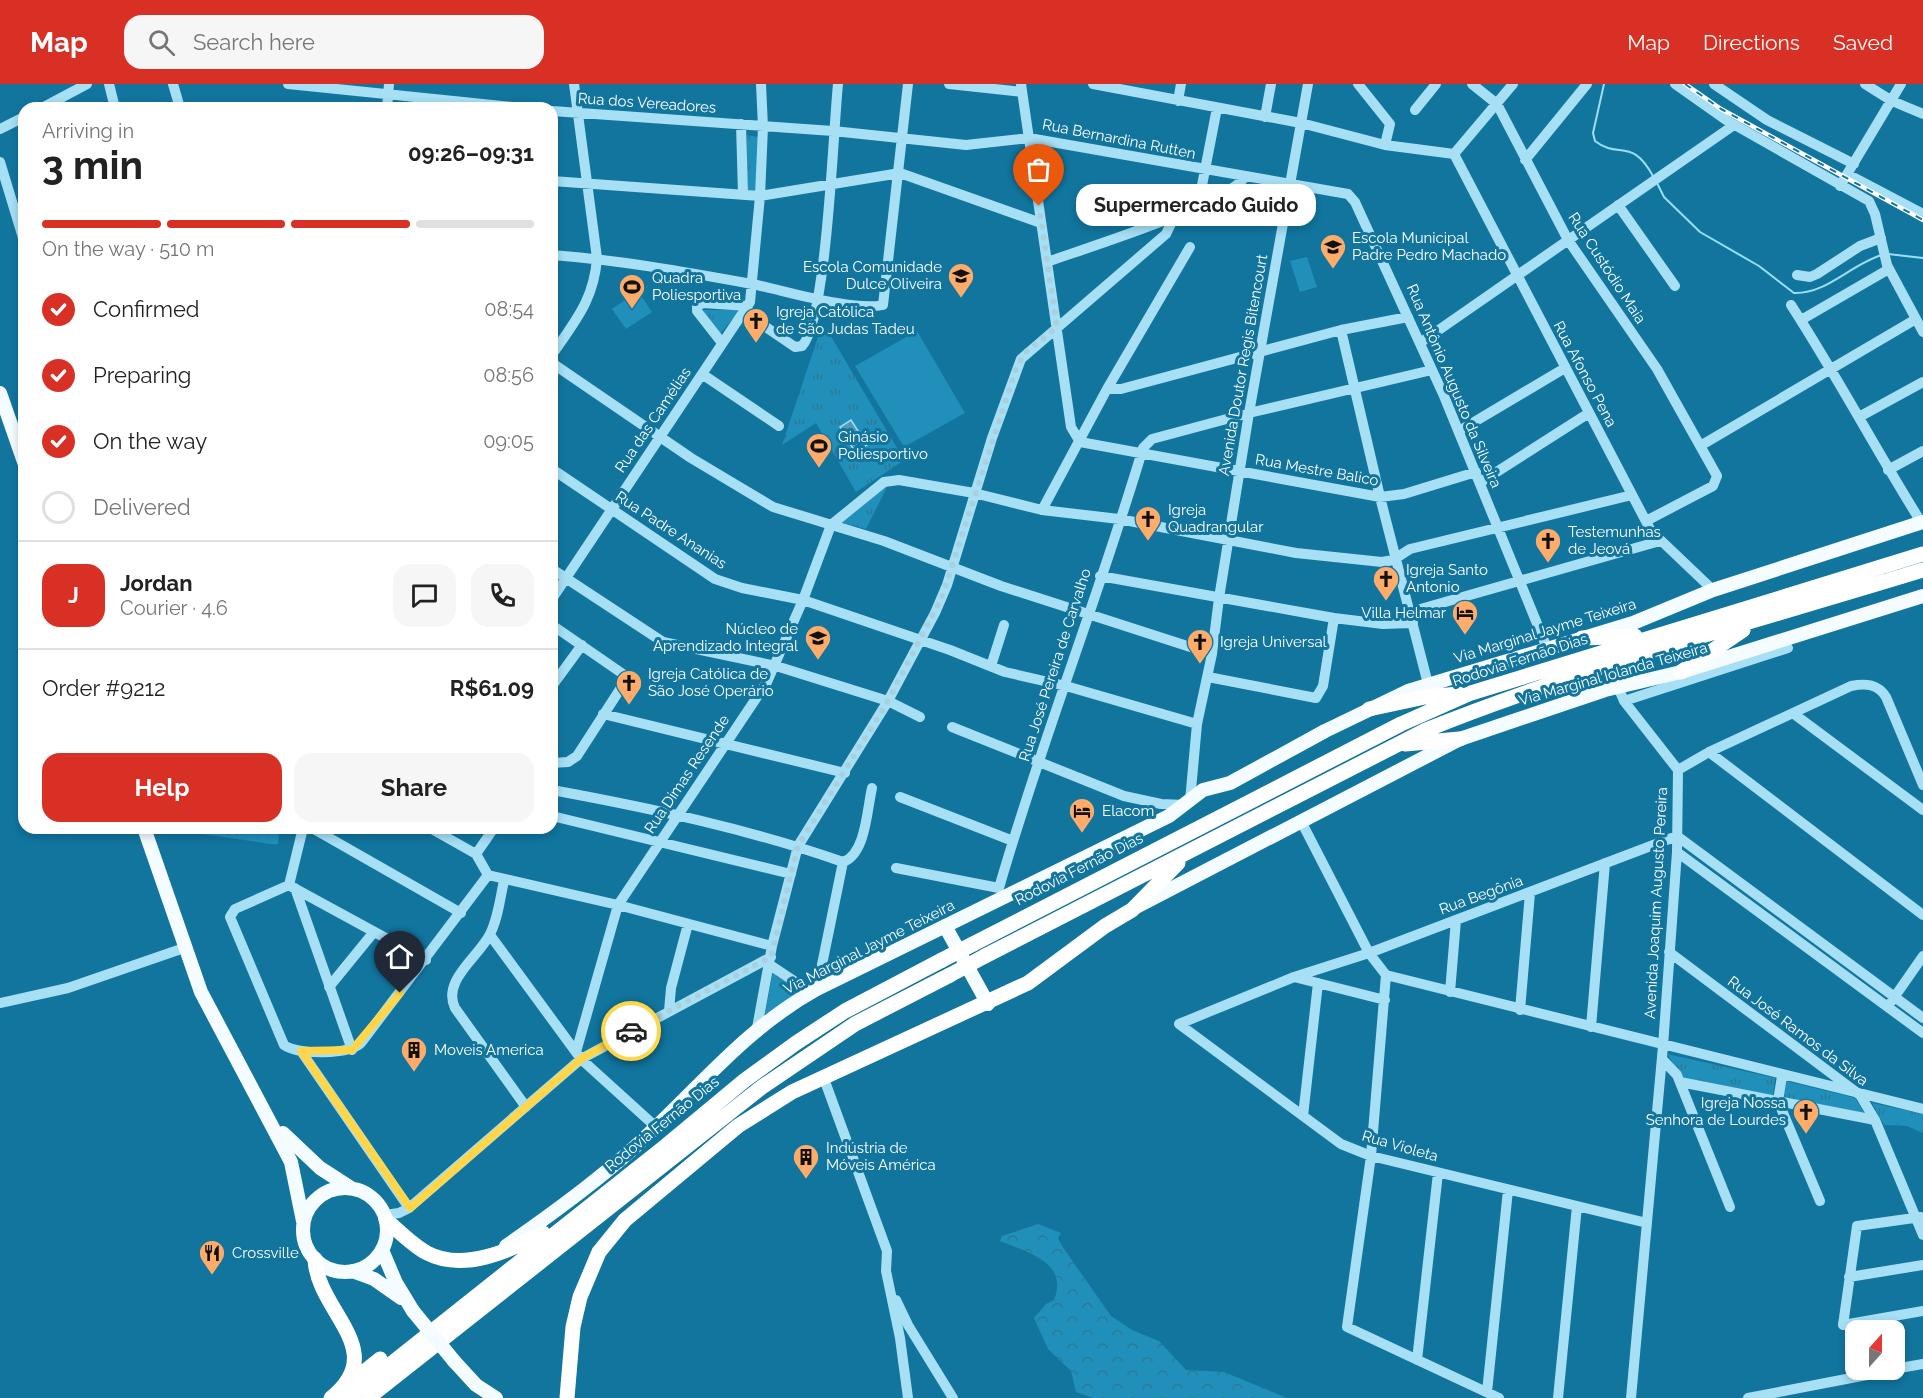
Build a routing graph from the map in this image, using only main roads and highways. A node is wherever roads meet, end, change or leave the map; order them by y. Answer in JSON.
{"nodes":[{"id":1,"x":0,"y":393,"type":"edge"},
{"id":2,"x":18,"y":445,"type":"edge"},
{"id":3,"x":1922,"y":522,"type":"edge"},
{"id":4,"x":1923,"y":542,"type":"edge"},
{"id":5,"x":1923,"y":554,"type":"edge"},
{"id":6,"x":1874,"y":569,"type":"junction"},
{"id":7,"x":1923,"y":570,"type":"edge"},
{"id":8,"x":1923,"y":596,"type":"edge"},
{"id":9,"x":1758,"y":620,"type":"junction"},
{"id":10,"x":1656,"y":635,"type":"junction"},
{"id":11,"x":1582,"y":638,"type":"junction"},
{"id":12,"x":1681,"y":672,"type":"junction"},
{"id":13,"x":1471,"y":693,"type":"junction"},
{"id":14,"x":1368,"y":709,"type":"junction"},
{"id":15,"x":1460,"y":739,"type":"junction"},
{"id":16,"x":1390,"y":746,"type":"junction"},
{"id":17,"x":146,"y":834,"type":"edge"},
{"id":18,"x":1204,"y":844,"type":"junction"},
{"id":19,"x":1132,"y":910,"type":"junction"},
{"id":20,"x":945,"y":926,"type":"junction"},
{"id":21,"x":988,"y":1004,"type":"junction"},
{"id":22,"x":271,"y":1120,"type":"junction"},
{"id":23,"x":681,"y":1171,"type":"junction"},
{"id":24,"x":351,"y":1188,"type":"junction"},
{"id":25,"x":385,"y":1218,"type":"junction"},
{"id":26,"x":582,"y":1219,"type":"junction"},
{"id":27,"x":303,"y":1221,"type":"junction"},
{"id":28,"x":382,"y":1250,"type":"junction"},
{"id":29,"x":497,"y":1252,"type":"junction"},
{"id":30,"x":315,"y":1259,"type":"junction"},
{"id":31,"x":351,"y":1271,"type":"junction"},
{"id":32,"x":410,"y":1307,"type":"junction"},
{"id":33,"x":458,"y":1366,"type":"junction"},
{"id":34,"x":346,"y":1392,"type":"edge"},
{"id":35,"x":331,"y":1398,"type":"edge"},
{"id":36,"x":368,"y":1398,"type":"edge"},
{"id":37,"x":474,"y":1398,"type":"edge"},
{"id":38,"x":496,"y":1398,"type":"edge"},
{"id":39,"x":567,"y":1398,"type":"edge"}],
"edges":[{"from":1,"to":2,"type":"main road"},
{"from":3,"to":11,"type":"main road","name":"Via Marginal Jayme Teixeira"},
{"from":4,"to":6,"type":"highway"},
{"from":5,"to":6,"type":"highway","name":"Rodovia Fernão Dias"},
{"from":6,"to":10,"type":"highway","name":"Rodovia Fernão Dias"},
{"from":7,"to":9,"type":"highway","name":"Rodovia Fernão Dias"},
{"from":8,"to":12,"type":"main road","name":"Via Marginal Iolanda Teixeira"},
{"from":9,"to":12,"type":"highway"},
{"from":9,"to":16,"type":"highway","name":"Rodovia Fernão Dias"},
{"from":10,"to":11,"type":"highway"},
{"from":10,"to":13,"type":"highway","name":"Rodovia Fernão Dias"},
{"from":11,"to":14,"type":"main road","name":"Via Marginal Jayme Teixeira"},
{"from":12,"to":15,"type":"main road","name":"Via Marginal Iolanda Teixeira"},
{"from":13,"to":14,"type":"highway"},
{"from":13,"to":26,"type":"highway","name":"Rodovia Fernão Dias","bridge":true},
{"from":14,"to":20,"type":"main road","name":"Via Marginal Jayme Teixeira"},
{"from":15,"to":16,"type":"highway"},
{"from":15,"to":19,"type":"main road","name":"Via Marginal Iolanda Teixeira"},
{"from":16,"to":18,"type":"highway","name":"Rodovia Fernão Dias"},
{"from":17,"to":22,"type":"main road"},
{"from":18,"to":19,"type":"highway"},
{"from":18,"to":26,"type":"highway","name":"Rodovia Fernão Dias","bridge":true},
{"from":19,"to":21,"type":"highway"},
{"from":20,"to":21,"type":"main road"},
{"from":20,"to":29,"type":"main road","name":"Via Marginal Jayme Teixeira"},
{"from":21,"to":23,"type":"highway"},
{"from":22,"to":24,"type":"main road"},
{"from":22,"to":27,"type":"main road"},
{"from":23,"to":26,"type":"highway"},
{"from":23,"to":39,"type":"highway"},
{"from":24,"to":25,"type":"main road"},
{"from":24,"to":27,"type":"main road"},
{"from":25,"to":28,"type":"main road"},
{"from":25,"to":29,"type":"highway"},
{"from":26,"to":29,"type":"highway"},
{"from":26,"to":34,"type":"highway","name":"Rodovia Fernão Dias"},
{"from":26,"to":36,"type":"highway","name":"Rodovia Fernão Dias"},
{"from":27,"to":30,"type":"main road"},
{"from":28,"to":31,"type":"main road"},
{"from":28,"to":32,"type":"main road"},
{"from":30,"to":31,"type":"main road"},
{"from":30,"to":34,"type":"highway"},
{"from":31,"to":32,"type":"main road"},
{"from":32,"to":33,"type":"main road","bridge":true},
{"from":33,"to":37,"type":"main road"},
{"from":33,"to":38,"type":"main road"},
{"from":34,"to":35,"type":"highway","name":"Rodovia Fernão Dias"}]}
